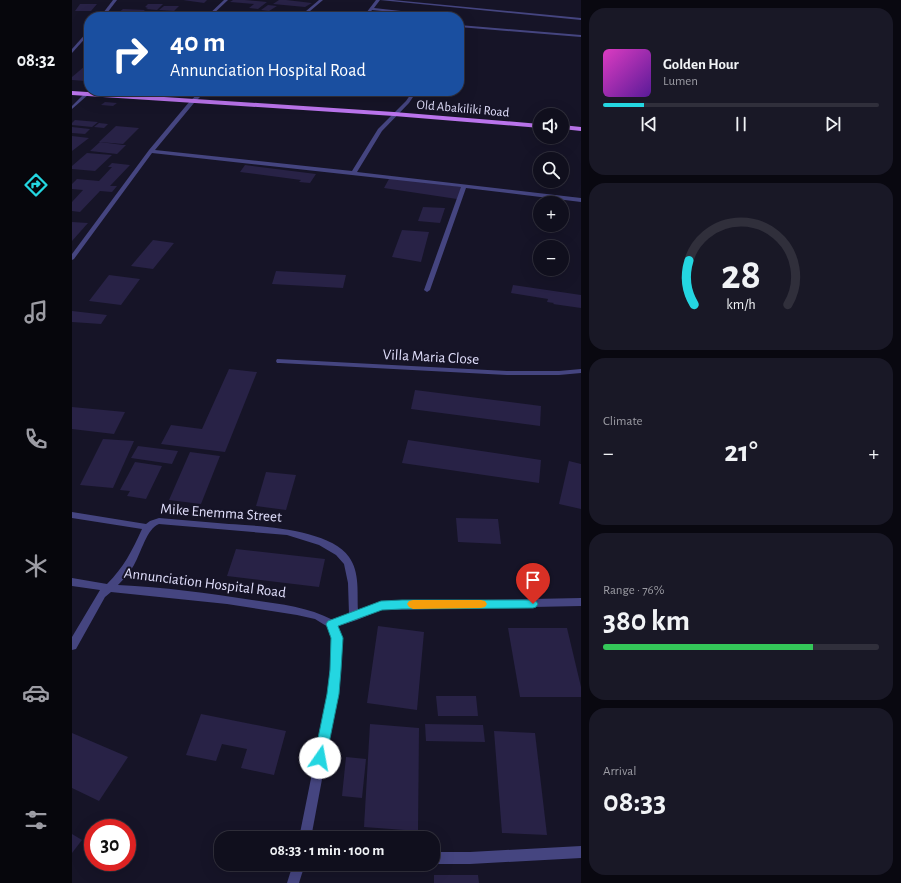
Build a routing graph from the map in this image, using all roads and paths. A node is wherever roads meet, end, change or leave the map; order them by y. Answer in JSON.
{"nodes":[{"id":1,"x":115,"y":0,"type":"edge"},
{"id":2,"x":226,"y":0,"type":"edge"},
{"id":3,"x":321,"y":0,"type":"edge"},
{"id":4,"x":378,"y":0,"type":"edge"},
{"id":5,"x":382,"y":0,"type":"edge"},
{"id":6,"x":370,"y":9,"type":"junction"},
{"id":7,"x":106,"y":12,"type":"edge"},
{"id":8,"x":213,"y":12,"type":"edge"},
{"id":9,"x":307,"y":12,"type":"edge"},
{"id":10,"x":368,"y":12,"type":"edge"},
{"id":11,"x":401,"y":12,"type":"edge"},
{"id":12,"x":581,"y":19,"type":"edge"},
{"id":13,"x":464,"y":26,"type":"edge"},
{"id":14,"x":581,"y":36,"type":"edge"},
{"id":15,"x":84,"y":38,"type":"edge"},
{"id":16,"x":72,"y":52,"type":"edge"},
{"id":17,"x":72,"y":93,"type":"edge"},
{"id":18,"x":84,"y":94,"type":"edge"},
{"id":19,"x":85,"y":96,"type":"edge"},
{"id":20,"x":112,"y":96,"type":"edge"},
{"id":21,"x":163,"y":96,"type":"edge"},
{"id":22,"x":199,"y":96,"type":"edge"},
{"id":23,"x":411,"y":96,"type":"edge"},
{"id":24,"x":124,"y":97,"type":"joint"},
{"id":25,"x":159,"y":99,"type":"junction"},
{"id":26,"x":192,"y":102,"type":"junction"},
{"id":27,"x":72,"y":108,"type":"edge"},
{"id":28,"x":394,"y":114,"type":"junction"},
{"id":29,"x":533,"y":125,"type":"edge"},
{"id":30,"x":569,"y":128,"type":"edge"},
{"id":31,"x":581,"y":129,"type":"edge"},
{"id":32,"x":150,"y":151,"type":"junction"},
{"id":33,"x":353,"y":173,"type":"junction"},
{"id":34,"x":464,"y":186,"type":"junction"},
{"id":35,"x":581,"y":200,"type":"edge"},
{"id":36,"x":72,"y":258,"type":"edge"},
{"id":37,"x":427,"y":290,"type":"dead end"},
{"id":38,"x":280,"y":361,"type":"dead end"},
{"id":39,"x":581,"y":371,"type":"edge"},
{"id":40,"x":72,"y":515,"type":"edge"},
{"id":41,"x":148,"y":527,"type":"junction"},
{"id":42,"x":72,"y":582,"type":"edge"},
{"id":43,"x":110,"y":588,"type":"junction"},
{"id":44,"x":581,"y":602,"type":"edge"},
{"id":45,"x":354,"y":617,"type":"junction"},
{"id":46,"x":332,"y":624,"type":"junction"},
{"id":47,"x":72,"y":646,"type":"edge"},
{"id":48,"x":306,"y":831,"type":"edge"},
{"id":49,"x":581,"y":852,"type":"edge"},
{"id":50,"x":440,"y":858,"type":"edge"},
{"id":51,"x":297,"y":871,"type":"edge"},
{"id":52,"x":293,"y":883,"type":"edge"}],
"edges":[{"from":1,"to":7,"type":"street"},
{"from":2,"to":8,"type":"street"},
{"from":3,"to":9,"type":"street"},
{"from":4,"to":6,"type":"street"},
{"from":5,"to":12,"type":"street"},
{"from":6,"to":10,"type":"street"},
{"from":6,"to":11,"type":"street"},
{"from":13,"to":14,"type":"street"},
{"from":15,"to":16,"type":"street"},
{"from":17,"to":18,"type":"main road","name":"Old Abakiliki Road"},
{"from":19,"to":27,"type":"street"},
{"from":20,"to":24,"type":"main road","name":"Old Abakiliki Road"},
{"from":21,"to":25,"type":"street"},
{"from":22,"to":26,"type":"street"},
{"from":23,"to":28,"type":"street"},
{"from":24,"to":25,"type":"main road","name":"Old Abakiliki Road"},
{"from":25,"to":26,"type":"main road","name":"Old Abakiliki Road"},
{"from":26,"to":28,"type":"main road","name":"Old Abakiliki Road"},
{"from":26,"to":32,"type":"street"},
{"from":28,"to":29,"type":"main road","name":"Old Abakiliki Road"},
{"from":28,"to":33,"type":"street"},
{"from":30,"to":31,"type":"main road"},
{"from":32,"to":33,"type":"street"},
{"from":32,"to":36,"type":"street"},
{"from":33,"to":34,"type":"street"},
{"from":34,"to":35,"type":"street"},
{"from":34,"to":37,"type":"street"},
{"from":38,"to":39,"type":"street","name":"Villa Maria Close"},
{"from":40,"to":41,"type":"street"},
{"from":41,"to":43,"type":"street","name":"Mike Enemma Street"},
{"from":41,"to":45,"type":"street","name":"Mike Enemma Street"},
{"from":42,"to":43,"type":"street","name":"Annunciation Hospital Road"},
{"from":43,"to":46,"type":"street","name":"Annunciation Hospital Road"},
{"from":43,"to":47,"type":"street","name":"Mike Enemma Street"},
{"from":44,"to":45,"type":"street"},
{"from":45,"to":46,"type":"street"},
{"from":46,"to":48,"type":"street"},
{"from":49,"to":50,"type":"street"},
{"from":51,"to":52,"type":"street"}]}
